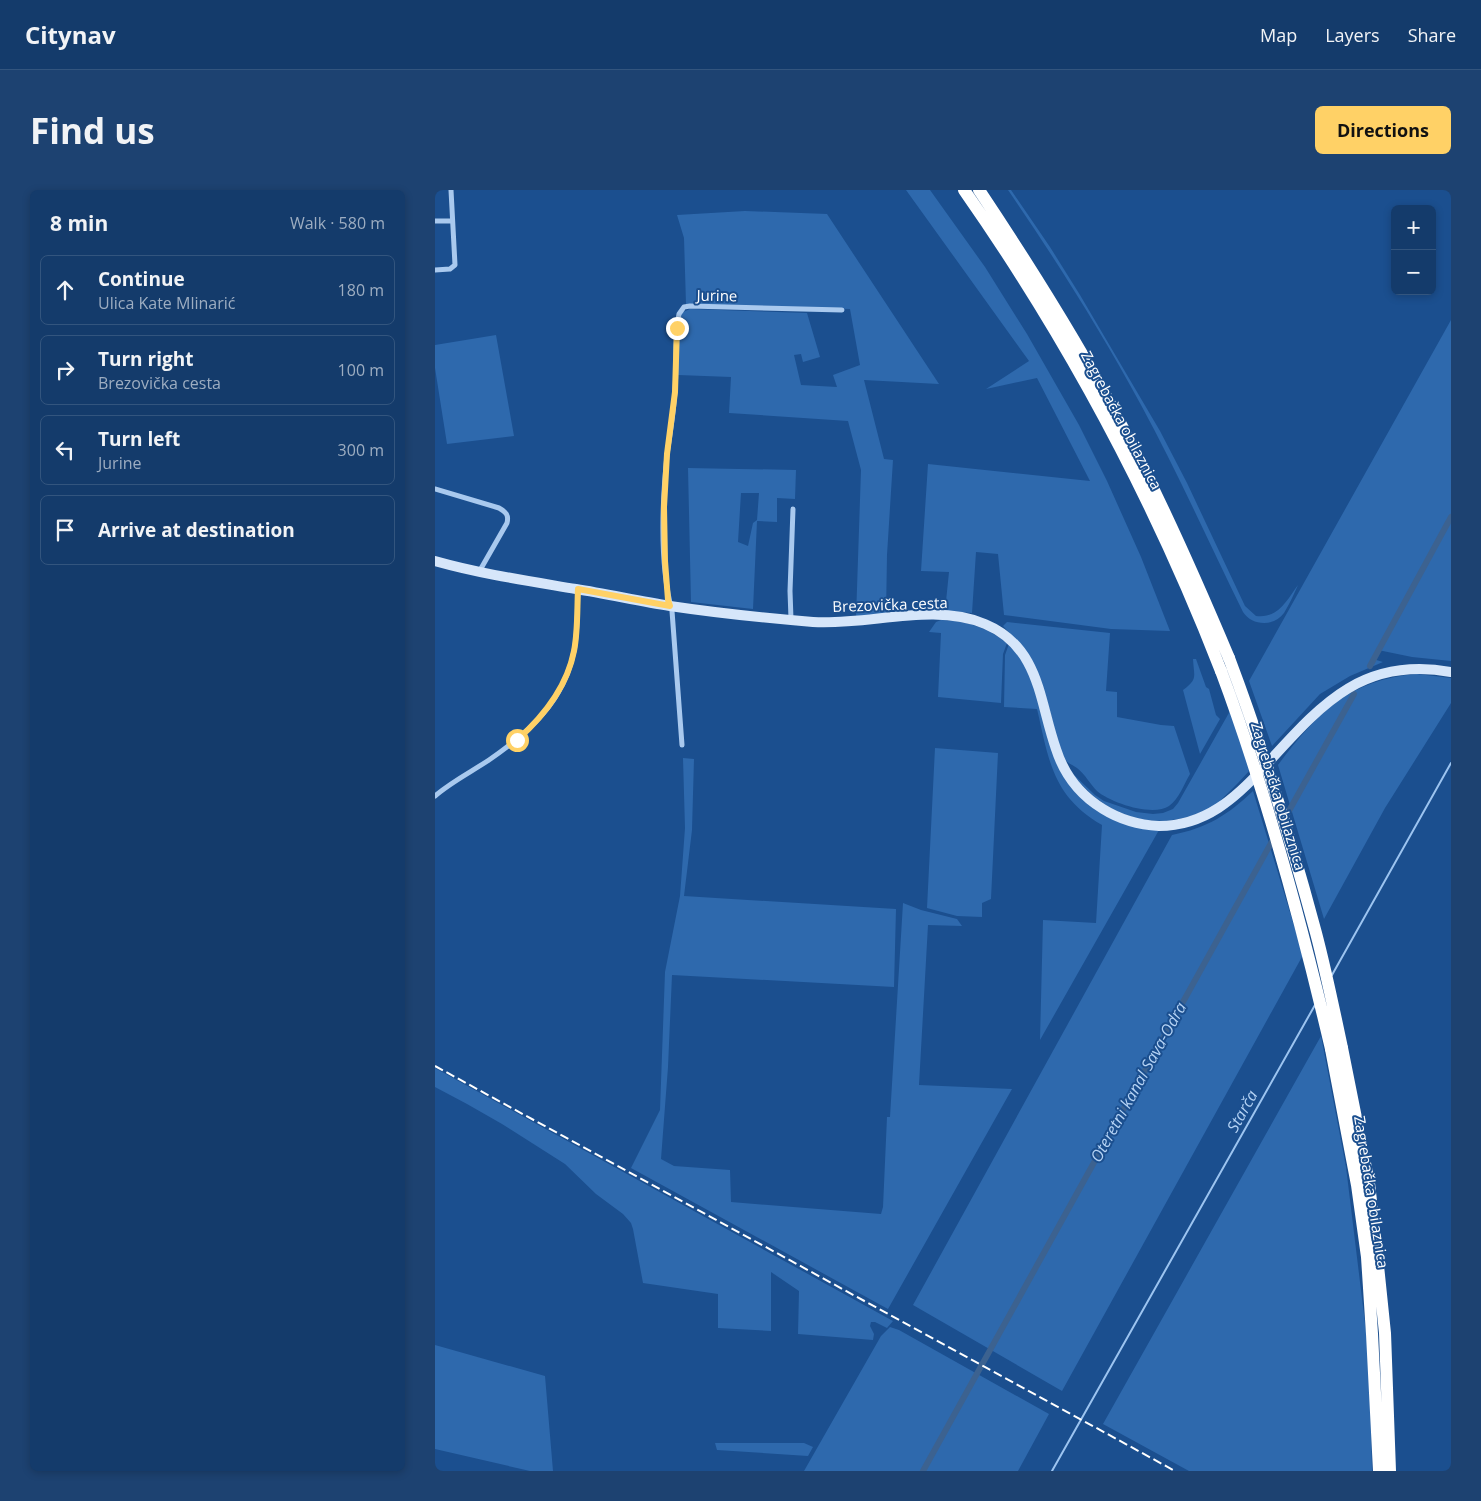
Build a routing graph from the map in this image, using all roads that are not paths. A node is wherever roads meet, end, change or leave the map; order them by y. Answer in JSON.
{"nodes":[{"id":1,"x":451,"y":190,"type":"edge"},
{"id":2,"x":964,"y":190,"type":"edge"},
{"id":3,"x":979,"y":190,"type":"edge"},
{"id":4,"x":435,"y":221,"type":"edge"},
{"id":5,"x":452,"y":221,"type":"junction"},
{"id":6,"x":435,"y":270,"type":"edge"},
{"id":7,"x":842,"y":310,"type":"dead end"},
{"id":8,"x":435,"y":489,"type":"edge"},
{"id":9,"x":793,"y":509,"type":"dead end"},
{"id":10,"x":435,"y":561,"type":"edge"},
{"id":11,"x":479,"y":572,"type":"junction"},
{"id":12,"x":578,"y":589,"type":"junction"},
{"id":13,"x":670,"y":606,"type":"junction"},
{"id":14,"x":791,"y":620,"type":"junction"},
{"id":15,"x":1451,"y":672,"type":"edge"},
{"id":16,"x":682,"y":745,"type":"dead end"},
{"id":17,"x":435,"y":796,"type":"edge"},
{"id":18,"x":1337,"y":1048,"type":"junction"},
{"id":19,"x":1379,"y":1471,"type":"edge"},
{"id":20,"x":1390,"y":1471,"type":"edge"}],
"edges":[{"from":1,"to":5,"type":"street"},
{"from":2,"to":18,"type":"highway","name":"Zagrebačka obilaznica","bridge":true},
{"from":3,"to":18,"type":"highway","name":"Zagrebačka obilaznica","bridge":true},
{"from":4,"to":5,"type":"street"},
{"from":5,"to":6,"type":"street"},
{"from":7,"to":13,"type":"street","name":"Jurine"},
{"from":8,"to":11,"type":"street"},
{"from":9,"to":14,"type":"street"},
{"from":10,"to":11,"type":"main road","name":"Brezovička cesta"},
{"from":11,"to":12,"type":"main road","name":"Brezovička cesta"},
{"from":12,"to":13,"type":"main road","name":"Brezovička cesta"},
{"from":12,"to":17,"type":"street"},
{"from":13,"to":14,"type":"main road","name":"Brezovička cesta"},
{"from":13,"to":16,"type":"street"},
{"from":14,"to":15,"type":"main road","name":"Brezovička cesta"},
{"from":18,"to":19,"type":"highway","name":"Zagrebačka obilaznica"},
{"from":18,"to":20,"type":"highway","name":"Zagrebačka obilaznica"}]}
